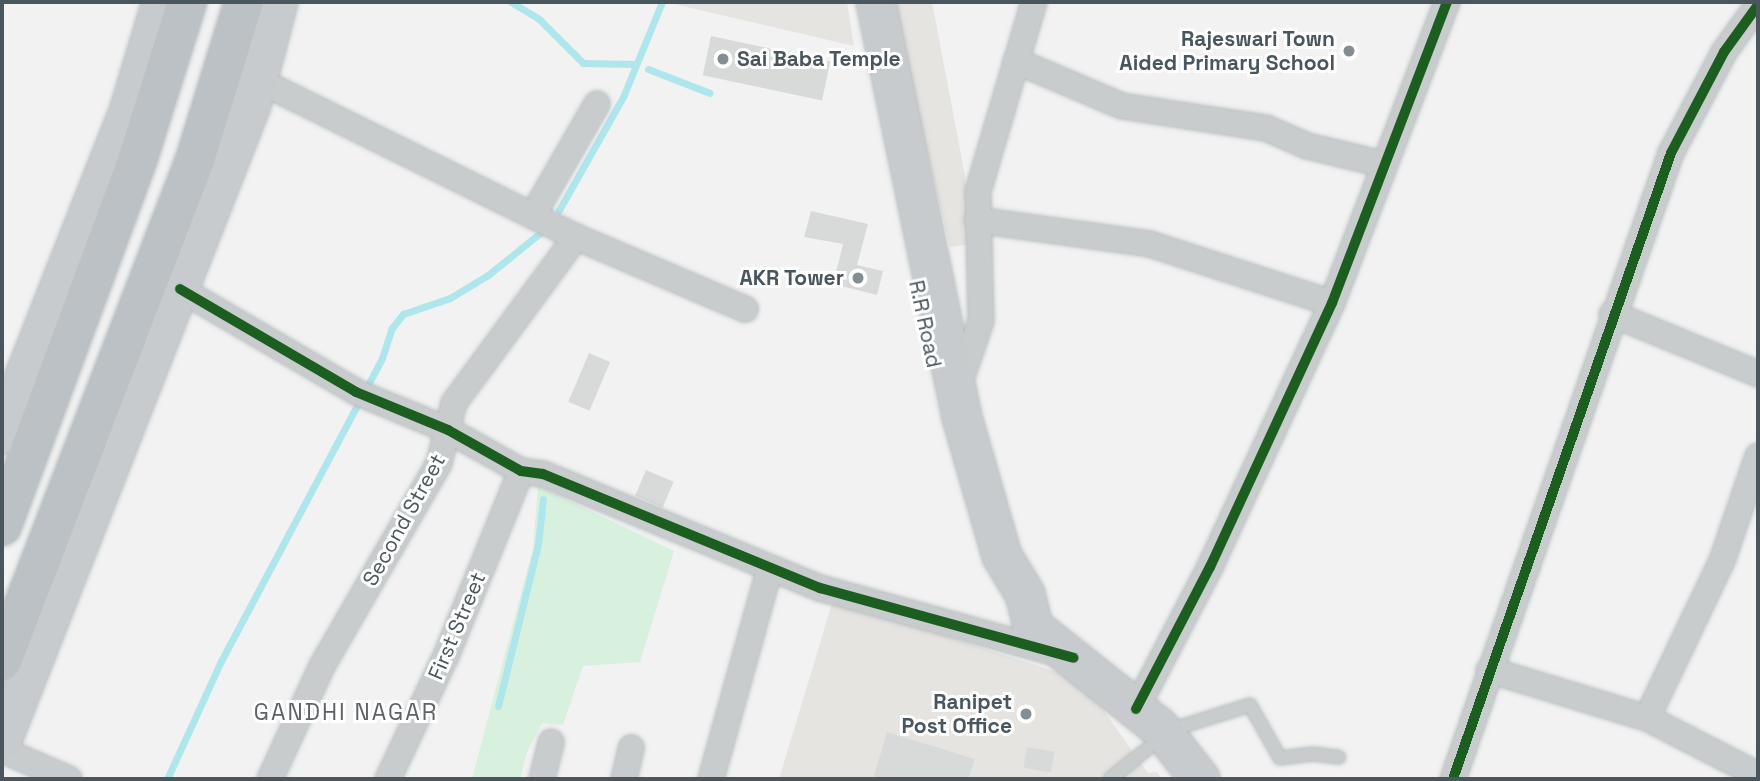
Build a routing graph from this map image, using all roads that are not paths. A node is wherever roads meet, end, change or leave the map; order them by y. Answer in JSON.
{"nodes":[{"id":1,"x":162,"y":2,"type":"edge"},
{"id":2,"x":187,"y":2,"type":"edge"},
{"id":3,"x":244,"y":2,"type":"edge"},
{"id":4,"x":278,"y":2,"type":"edge"},
{"id":5,"x":859,"y":2,"type":"edge"},
{"id":6,"x":876,"y":2,"type":"edge"},
{"id":7,"x":1034,"y":2,"type":"edge"},
{"id":8,"x":1447,"y":2,"type":"edge"},
{"id":9,"x":1758,"y":5,"type":"edge"},
{"id":10,"x":1016,"y":61,"type":"junction"},
{"id":11,"x":258,"y":80,"type":"junction"},
{"id":12,"x":597,"y":104,"type":"dead end"},
{"id":13,"x":1382,"y":164,"type":"junction"},
{"id":14,"x":534,"y":213,"type":"junction"},
{"id":15,"x":977,"y":220,"type":"junction"},
{"id":16,"x":576,"y":237,"type":"junction"},
{"id":17,"x":180,"y":289,"type":"junction"},
{"id":18,"x":1332,"y":303,"type":"junction"},
{"id":19,"x":745,"y":309,"type":"dead end"},
{"id":20,"x":1612,"y":314,"type":"junction"},
{"id":21,"x":1758,"y":374,"type":"edge"},
{"id":22,"x":956,"y":393,"type":"junction"},
{"id":23,"x":448,"y":430,"type":"junction"},
{"id":24,"x":2,"y":434,"type":"edge"},
{"id":25,"x":1758,"y":456,"type":"edge"},
{"id":26,"x":522,"y":471,"type":"junction"},
{"id":27,"x":2,"y":526,"type":"edge"},
{"id":28,"x":771,"y":568,"type":"junction"},
{"id":29,"x":1034,"y":626,"type":"junction"},
{"id":30,"x":1074,"y":658,"type":"junction"},
{"id":31,"x":2,"y":661,"type":"edge"},
{"id":32,"x":1489,"y":670,"type":"junction"},
{"id":33,"x":1647,"y":718,"type":"junction"},
{"id":34,"x":1142,"y":722,"type":"junction"},
{"id":35,"x":2,"y":740,"type":"edge"},
{"id":36,"x":551,"y":742,"type":"dead end"},
{"id":37,"x":631,"y":748,"type":"dead end"},
{"id":38,"x":2,"y":750,"type":"edge"},
{"id":39,"x":1339,"y":757,"type":"dead end"},
{"id":40,"x":1758,"y":775,"type":"edge"},
{"id":41,"x":69,"y":779,"type":"edge"},
{"id":42,"x":270,"y":779,"type":"edge"},
{"id":43,"x":388,"y":779,"type":"edge"},
{"id":44,"x":542,"y":779,"type":"edge"},
{"id":45,"x":624,"y":779,"type":"edge"},
{"id":46,"x":710,"y":779,"type":"edge"},
{"id":47,"x":1110,"y":779,"type":"edge"},
{"id":48,"x":1170,"y":779,"type":"edge"},
{"id":49,"x":1200,"y":779,"type":"edge"},
{"id":50,"x":1453,"y":779,"type":"edge"}],
"edges":[{"from":1,"to":24,"type":"main road"},
{"from":2,"to":27,"type":"highway"},
{"from":3,"to":31,"type":"highway"},
{"from":4,"to":11,"type":"main road"},
{"from":5,"to":29,"type":"main road","name":"R.R Road"},
{"from":6,"to":22,"type":"main road","name":"R.R Road"},
{"from":7,"to":10,"type":"street"},
{"from":8,"to":13,"type":"street"},
{"from":9,"to":20,"type":"street"},
{"from":10,"to":13,"type":"street"},
{"from":10,"to":15,"type":"street"},
{"from":11,"to":14,"type":"street"},
{"from":11,"to":17,"type":"main road"},
{"from":12,"to":14,"type":"street"},
{"from":13,"to":18,"type":"street"},
{"from":14,"to":16,"type":"street"},
{"from":15,"to":18,"type":"street"},
{"from":15,"to":22,"type":"street"},
{"from":16,"to":19,"type":"street"},
{"from":16,"to":23,"type":"street","name":"Second Street"},
{"from":17,"to":23,"type":"street"},
{"from":17,"to":35,"type":"main road"},
{"from":18,"to":34,"type":"street"},
{"from":20,"to":21,"type":"street"},
{"from":20,"to":32,"type":"street"},
{"from":22,"to":29,"type":"main road","name":"R.R Road"},
{"from":23,"to":26,"type":"street"},
{"from":23,"to":42,"type":"street","name":"Second Street"},
{"from":25,"to":33,"type":"street"},
{"from":26,"to":28,"type":"street"},
{"from":26,"to":43,"type":"street","name":"First Street"},
{"from":28,"to":30,"type":"street"},
{"from":28,"to":46,"type":"street"},
{"from":29,"to":30,"type":"main road","name":"R.R Road"},
{"from":30,"to":34,"type":"main road","name":"R.R Road"},
{"from":32,"to":33,"type":"street"},
{"from":32,"to":50,"type":"street"},
{"from":33,"to":40,"type":"street"},
{"from":34,"to":39,"type":"lane"},
{"from":34,"to":47,"type":"lane"},
{"from":34,"to":48,"type":"main road","name":"R.R Road"},
{"from":34,"to":49,"type":"main road","name":"R.R Road"},
{"from":36,"to":44,"type":"street"},
{"from":37,"to":45,"type":"street"},
{"from":38,"to":41,"type":"street"}]}
